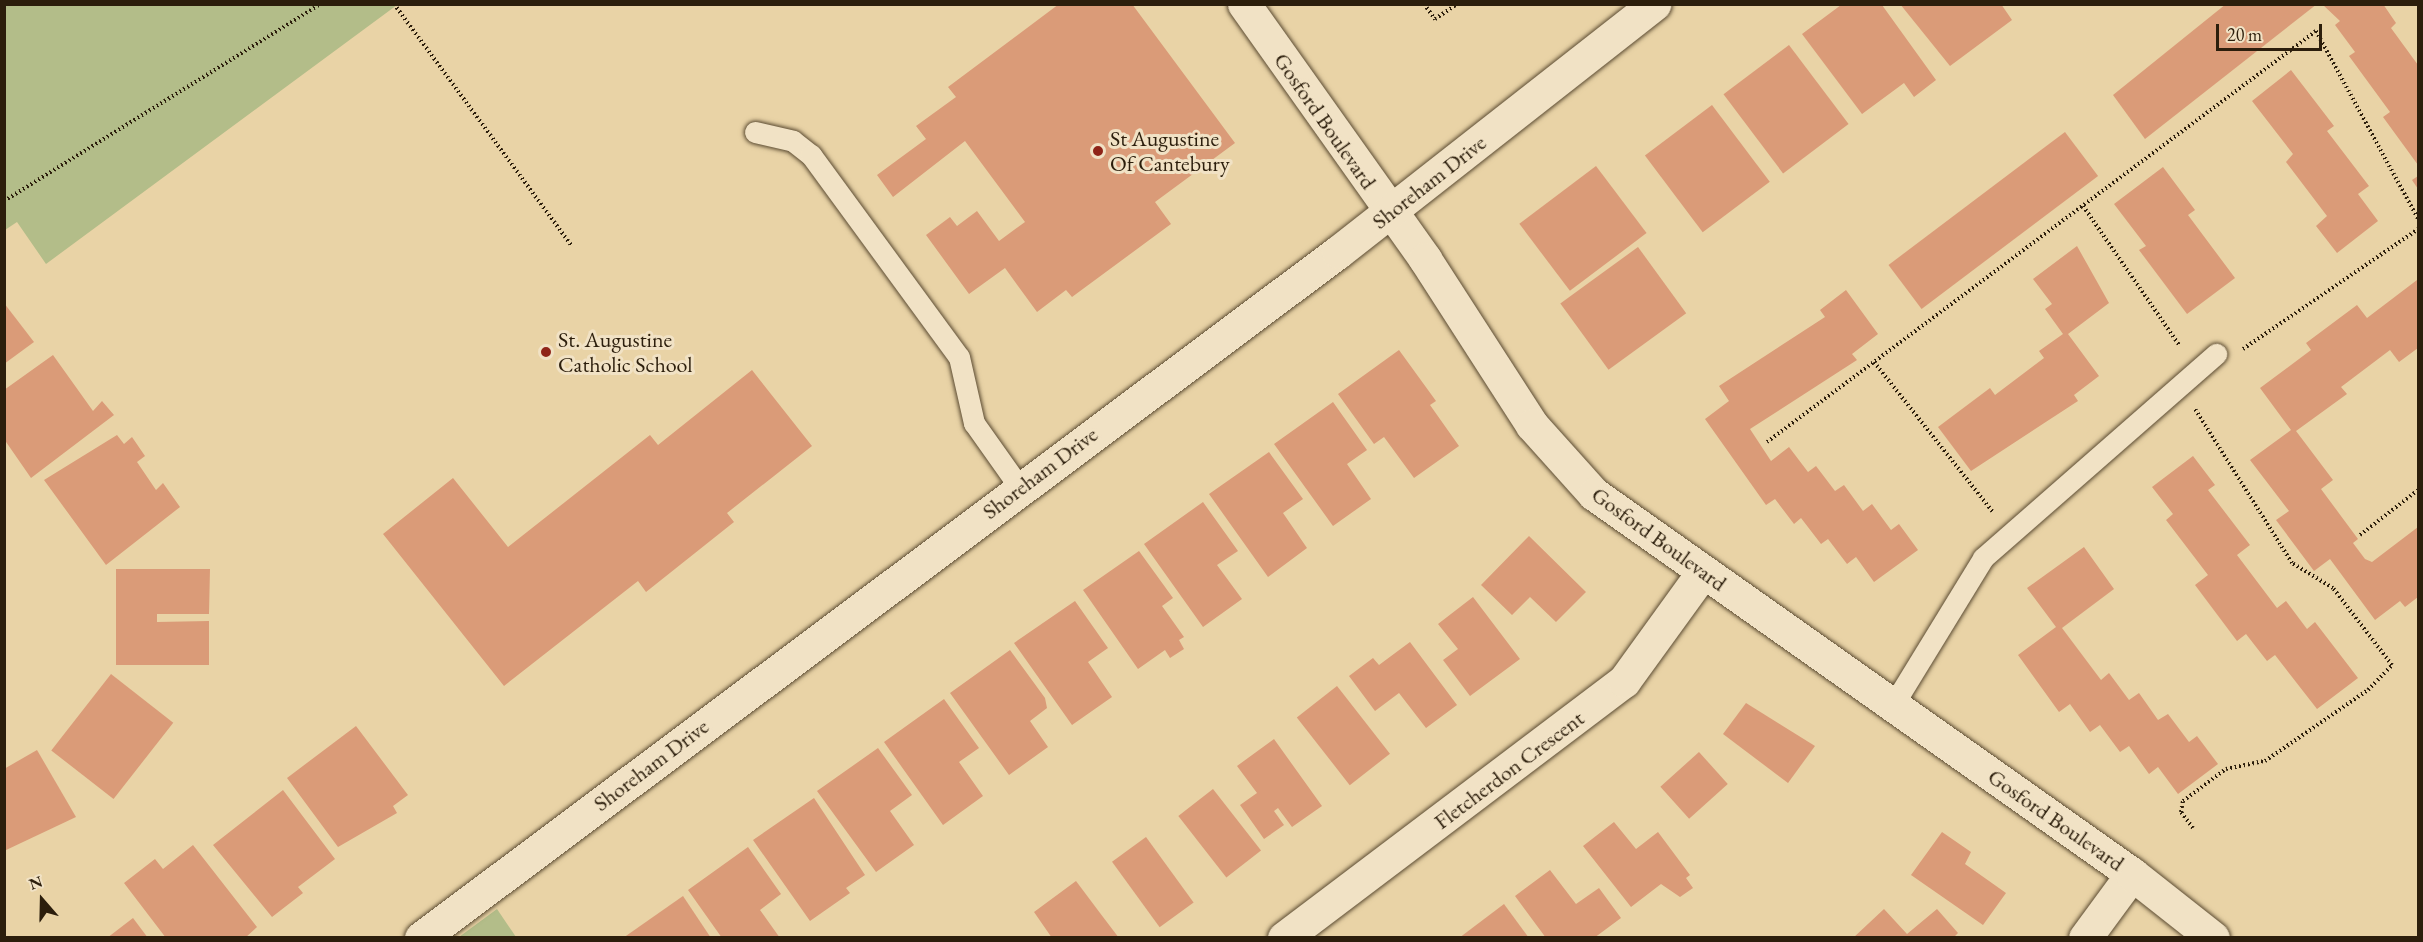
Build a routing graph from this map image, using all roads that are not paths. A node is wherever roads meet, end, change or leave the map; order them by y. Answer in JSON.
{"nodes":[{"id":1,"x":1244,"y":4,"type":"edge"},
{"id":2,"x":1654,"y":4,"type":"edge"},
{"id":3,"x":755,"y":132,"type":"dead end"},
{"id":4,"x":1389,"y":213,"type":"junction"},
{"id":5,"x":2216,"y":354,"type":"road end"},
{"id":6,"x":1020,"y":488,"type":"junction"},
{"id":7,"x":1703,"y":572,"type":"junction"},
{"id":8,"x":1893,"y":705,"type":"junction"},
{"id":9,"x":2132,"y":874,"type":"junction"},
{"id":10,"x":421,"y":938,"type":"edge"},
{"id":11,"x":1284,"y":938,"type":"edge"},
{"id":12,"x":2085,"y":938,"type":"edge"},
{"id":13,"x":2213,"y":938,"type":"edge"}],
"edges":[{"from":1,"to":4,"type":"street","name":"Gosford Boulevard"},
{"from":2,"to":4,"type":"street","name":"Shoreham Drive"},
{"from":3,"to":6,"type":"lane"},
{"from":4,"to":6,"type":"street","name":"Shoreham Drive"},
{"from":4,"to":7,"type":"street","name":"Gosford Boulevard"},
{"from":5,"to":8,"type":"lane"},
{"from":6,"to":10,"type":"street","name":"Shoreham Drive"},
{"from":7,"to":8,"type":"street","name":"Gosford Boulevard"},
{"from":7,"to":11,"type":"street","name":"Fletcherdon Crescent"},
{"from":8,"to":9,"type":"street","name":"Gosford Boulevard"},
{"from":9,"to":12,"type":"street"},
{"from":9,"to":13,"type":"street","name":"Gosford Boulevard"}]}
